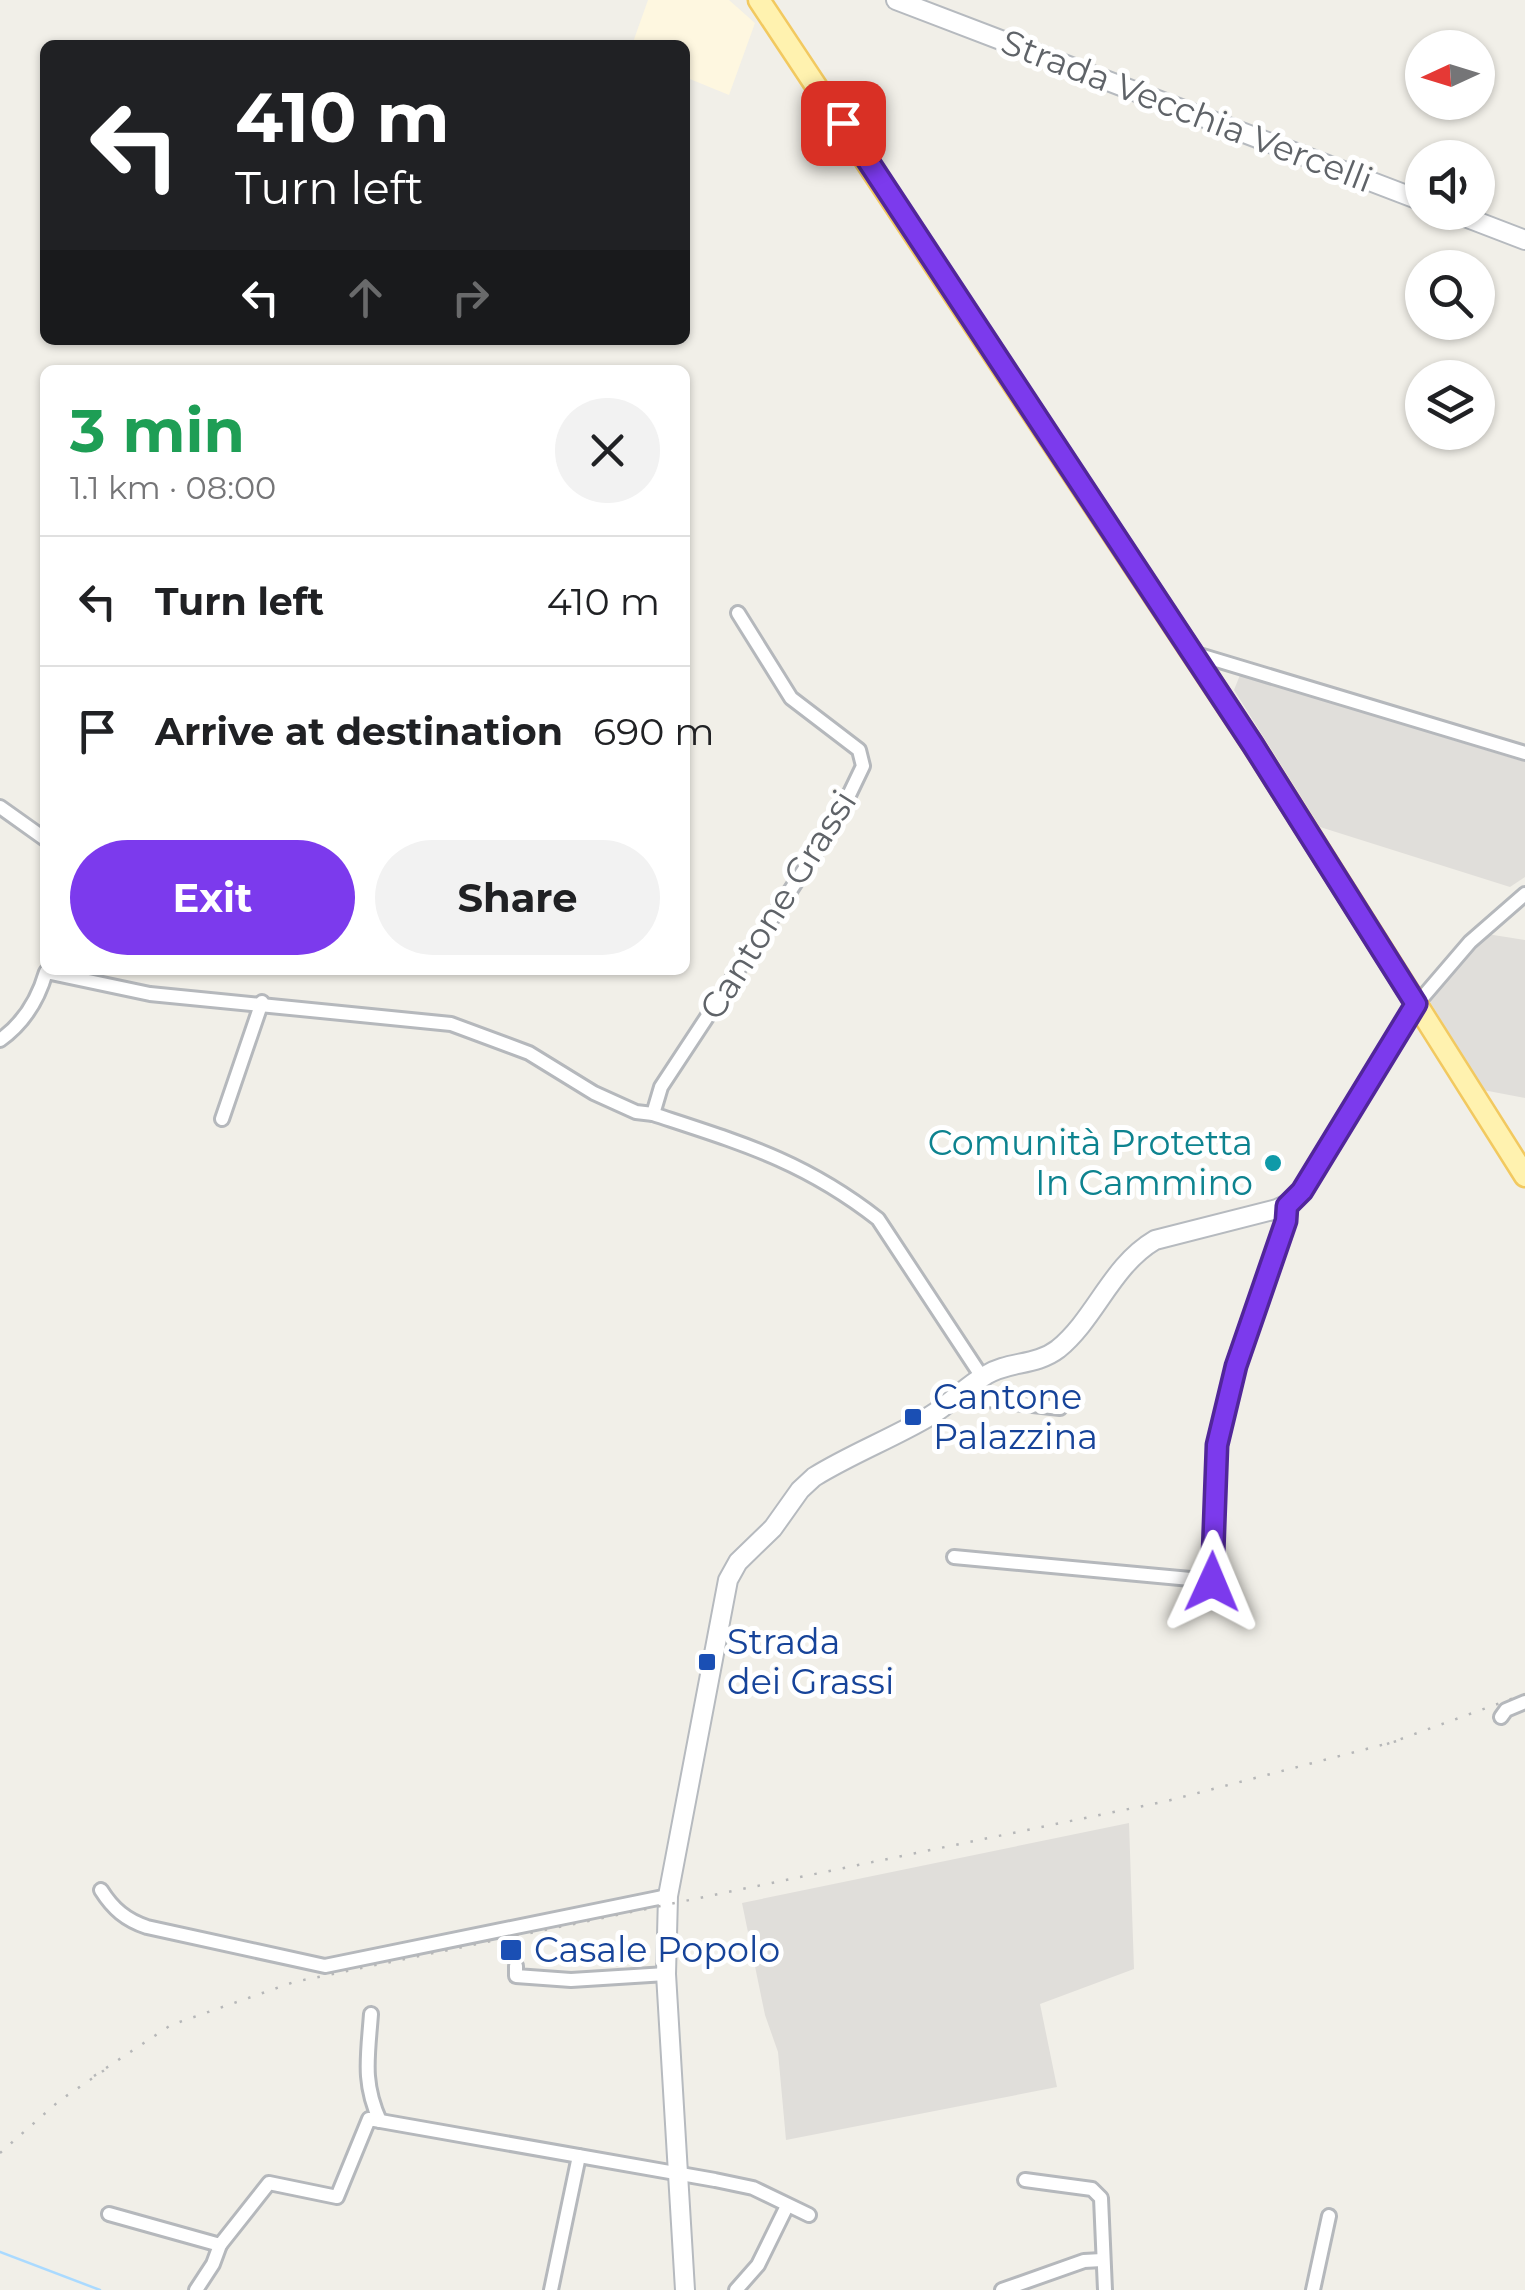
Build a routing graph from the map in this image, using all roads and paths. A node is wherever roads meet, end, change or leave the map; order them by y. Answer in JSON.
{"nodes":[{"id":1,"x":748,"y":0,"type":"edge"},
{"id":2,"x":759,"y":0,"type":"edge"},
{"id":3,"x":896,"y":0,"type":"edge"},
{"id":4,"x":781,"y":30,"type":"junction"},
{"id":5,"x":1405,"y":195,"type":"edge"},
{"id":6,"x":1495,"y":228,"type":"edge"},
{"id":7,"x":1525,"y":240,"type":"edge"},
{"id":8,"x":738,"y":613,"type":"dead end"},
{"id":9,"x":1193,"y":654,"type":"junction"},
{"id":10,"x":1525,"y":753,"type":"edge"},
{"id":11,"x":0,"y":807,"type":"edge"},
{"id":12,"x":40,"y":835,"type":"edge"},
{"id":13,"x":1525,"y":894,"type":"edge"},
{"id":14,"x":45,"y":975,"type":"edge"},
{"id":15,"x":68,"y":975,"type":"edge"},
{"id":16,"x":262,"y":1002,"type":"junction"},
{"id":17,"x":1416,"y":1004,"type":"junction"},
{"id":18,"x":0,"y":1040,"type":"edge"},
{"id":19,"x":653,"y":1114,"type":"junction"},
{"id":20,"x":222,"y":1119,"type":"dead end"},
{"id":21,"x":1525,"y":1176,"type":"edge"},
{"id":22,"x":1287,"y":1206,"type":"junction"},
{"id":23,"x":982,"y":1377,"type":"junction"},
{"id":24,"x":966,"y":1391,"type":"junction"},
{"id":25,"x":1060,"y":1408,"type":"dead end"},
{"id":26,"x":954,"y":1557,"type":"dead end"},
{"id":27,"x":1525,"y":1702,"type":"edge"},
{"id":28,"x":1501,"y":1717,"type":"dead end"},
{"id":29,"x":101,"y":1890,"type":"dead end"},
{"id":30,"x":667,"y":1900,"type":"junction"},
{"id":31,"x":516,"y":1966,"type":"dead end"},
{"id":32,"x":666,"y":1974,"type":"junction"},
{"id":33,"x":372,"y":2014,"type":"dead end"},
{"id":34,"x":380,"y":2121,"type":"junction"},
{"id":35,"x":579,"y":2156,"type":"junction"},
{"id":36,"x":679,"y":2174,"type":"junction"},
{"id":37,"x":1025,"y":2180,"type":"dead end"},
{"id":38,"x":787,"y":2206,"type":"junction"},
{"id":39,"x":109,"y":2214,"type":"dead end"},
{"id":40,"x":810,"y":2215,"type":"dead end"},
{"id":41,"x":1329,"y":2216,"type":"dead end"},
{"id":42,"x":220,"y":2245,"type":"junction"},
{"id":43,"x":1102,"y":2260,"type":"junction"},
{"id":44,"x":196,"y":2290,"type":"edge"},
{"id":45,"x":551,"y":2290,"type":"edge"},
{"id":46,"x":685,"y":2290,"type":"edge"},
{"id":47,"x":736,"y":2290,"type":"edge"},
{"id":48,"x":1002,"y":2290,"type":"edge"},
{"id":49,"x":1105,"y":2290,"type":"edge"},
{"id":50,"x":1313,"y":2290,"type":"edge"}],
"edges":[{"from":1,"to":4,"type":"main road"},
{"from":2,"to":4,"type":"main road"},
{"from":3,"to":5,"type":"street","name":"Strada Vecchia Vercelli"},
{"from":4,"to":9,"type":"main road"},
{"from":6,"to":7,"type":"street"},
{"from":8,"to":19,"type":"street","name":"Cantone Grassi"},
{"from":9,"to":10,"type":"street"},
{"from":9,"to":17,"type":"main road"},
{"from":11,"to":12,"type":"street"},
{"from":13,"to":17,"type":"street"},
{"from":14,"to":18,"type":"street"},
{"from":15,"to":16,"type":"street"},
{"from":16,"to":19,"type":"street"},
{"from":16,"to":20,"type":"street"},
{"from":17,"to":21,"type":"main road"},
{"from":17,"to":22,"type":"street"},
{"from":19,"to":23,"type":"street"},
{"from":22,"to":23,"type":"street"},
{"from":22,"to":26,"type":"street"},
{"from":23,"to":24,"type":"street"},
{"from":24,"to":25,"type":"street"},
{"from":24,"to":30,"type":"street"},
{"from":27,"to":28,"type":"street"},
{"from":29,"to":30,"type":"street"},
{"from":30,"to":32,"type":"street"},
{"from":31,"to":32,"type":"street"},
{"from":32,"to":36,"type":"street"},
{"from":33,"to":34,"type":"street"},
{"from":34,"to":35,"type":"street"},
{"from":34,"to":42,"type":"street"},
{"from":35,"to":36,"type":"street"},
{"from":35,"to":45,"type":"street"},
{"from":36,"to":38,"type":"street"},
{"from":36,"to":46,"type":"street"},
{"from":37,"to":43,"type":"street"},
{"from":38,"to":40,"type":"street"},
{"from":38,"to":47,"type":"street"},
{"from":39,"to":42,"type":"street"},
{"from":41,"to":50,"type":"street"},
{"from":42,"to":44,"type":"street"},
{"from":43,"to":48,"type":"street"},
{"from":43,"to":49,"type":"street"}]}
